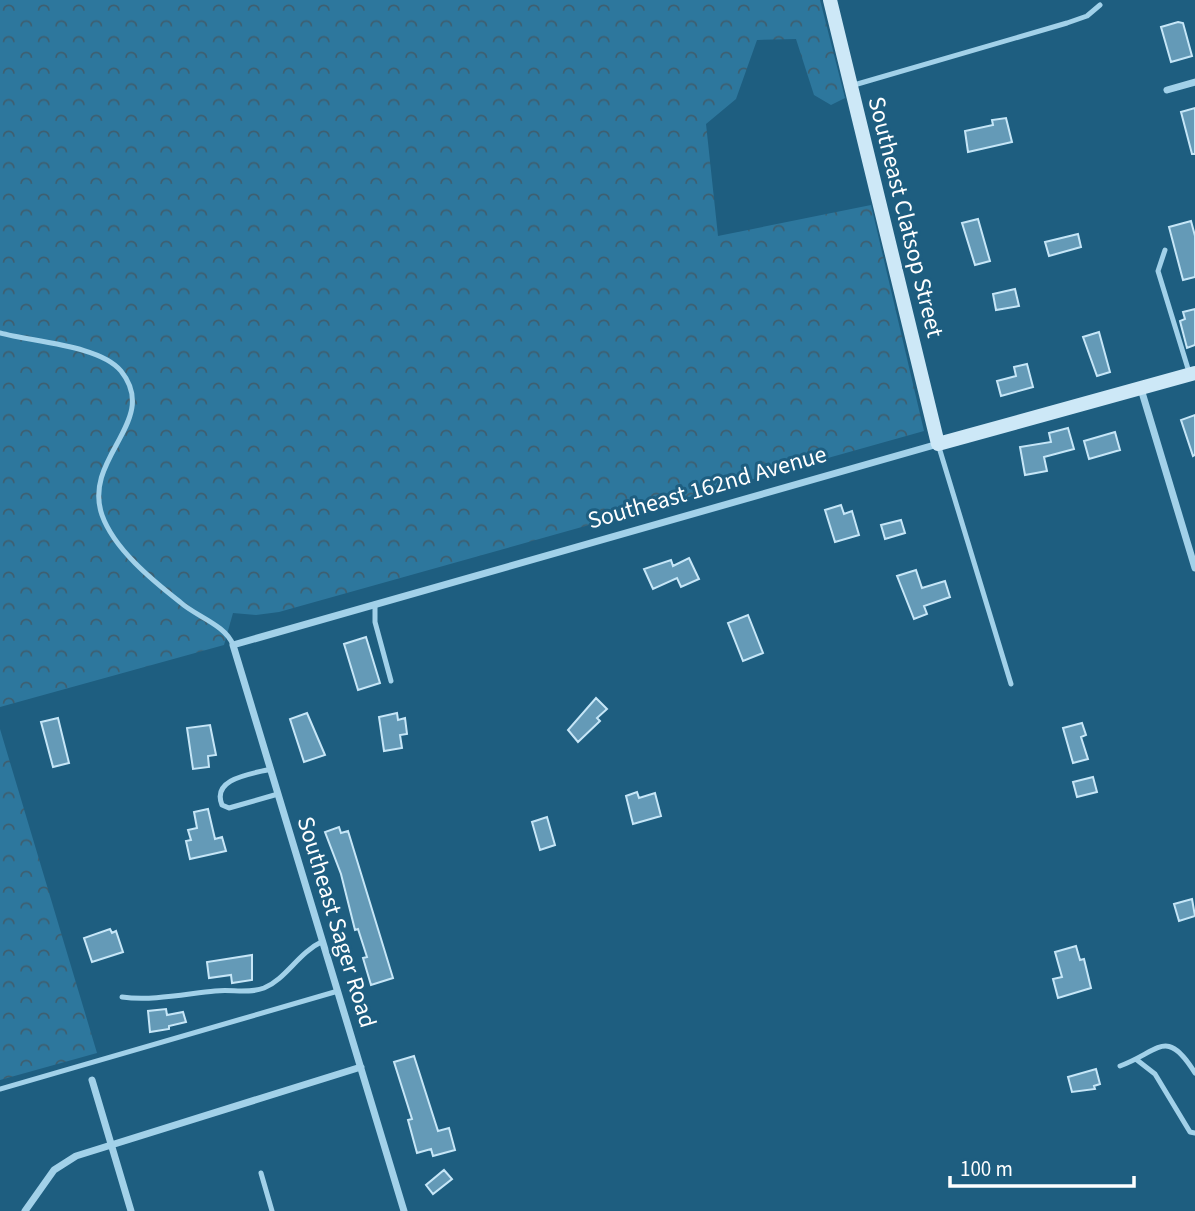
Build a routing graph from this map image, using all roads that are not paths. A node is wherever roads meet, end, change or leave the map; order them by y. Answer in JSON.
{"nodes":[{"id":1,"x":830,"y":0,"type":"edge"},
{"id":2,"x":1100,"y":5,"type":"dead end"},
{"id":3,"x":1195,"y":82,"type":"edge"},
{"id":4,"x":850,"y":86,"type":"junction"},
{"id":5,"x":1167,"y":90,"type":"dead end"},
{"id":6,"x":1165,"y":250,"type":"dead end"},
{"id":7,"x":0,"y":333,"type":"edge"},
{"id":8,"x":1193,"y":374,"type":"edge"},
{"id":9,"x":1141,"y":389,"type":"junction"},
{"id":10,"x":938,"y":444,"type":"junction"},
{"id":11,"x":1195,"y":568,"type":"edge"},
{"id":12,"x":375,"y":604,"type":"junction"},
{"id":13,"x":233,"y":645,"type":"junction"},
{"id":14,"x":391,"y":681,"type":"dead end"},
{"id":15,"x":1011,"y":684,"type":"dead end"},
{"id":16,"x":271,"y":769,"type":"junction"},
{"id":17,"x":278,"y":794,"type":"junction"},
{"id":18,"x":323,"y":941,"type":"junction"},
{"id":19,"x":338,"y":990,"type":"junction"},
{"id":20,"x":122,"y":997,"type":"dead end"},
{"id":21,"x":1137,"y":1060,"type":"junction"},
{"id":22,"x":1120,"y":1066,"type":"dead end"},
{"id":23,"x":361,"y":1067,"type":"junction"},
{"id":24,"x":1195,"y":1073,"type":"edge"},
{"id":25,"x":92,"y":1080,"type":"dead end"},
{"id":26,"x":0,"y":1088,"type":"edge"},
{"id":27,"x":1195,"y":1133,"type":"edge"},
{"id":28,"x":111,"y":1145,"type":"junction"},
{"id":29,"x":261,"y":1173,"type":"dead end"},
{"id":30,"x":25,"y":1211,"type":"edge"},
{"id":31,"x":131,"y":1211,"type":"edge"},
{"id":32,"x":272,"y":1211,"type":"edge"},
{"id":33,"x":404,"y":1211,"type":"edge"}],
"edges":[{"from":1,"to":4,"type":"street","name":"Southeast Clatsop Street"},
{"from":2,"to":4,"type":"lane"},
{"from":3,"to":5,"type":"street"},
{"from":4,"to":10,"type":"street","name":"Southeast Clatsop Street"},
{"from":6,"to":8,"type":"lane"},
{"from":7,"to":13,"type":"lane"},
{"from":8,"to":9,"type":"street","name":"Southeast 162nd Avenue"},
{"from":9,"to":10,"type":"street","name":"Southeast 162nd Avenue"},
{"from":9,"to":11,"type":"street"},
{"from":10,"to":12,"type":"street","name":"Southeast 162nd Avenue"},
{"from":10,"to":15,"type":"lane"},
{"from":12,"to":13,"type":"street","name":"Southeast 162nd Avenue"},
{"from":12,"to":14,"type":"lane"},
{"from":13,"to":16,"type":"street","name":"Southeast Sager Road"},
{"from":16,"to":17,"type":"street","name":"Southeast Sager Road"},
{"from":16,"to":17,"type":"lane"},
{"from":17,"to":18,"type":"street","name":"Southeast Sager Road"},
{"from":18,"to":19,"type":"street","name":"Southeast Sager Road"},
{"from":18,"to":20,"type":"lane"},
{"from":19,"to":23,"type":"street","name":"Southeast Sager Road"},
{"from":19,"to":26,"type":"lane"},
{"from":21,"to":22,"type":"lane"},
{"from":21,"to":24,"type":"lane"},
{"from":21,"to":27,"type":"lane"},
{"from":23,"to":28,"type":"street"},
{"from":23,"to":33,"type":"street","name":"Southeast Sager Road"},
{"from":25,"to":28,"type":"street"},
{"from":28,"to":30,"type":"street"},
{"from":28,"to":31,"type":"street"},
{"from":29,"to":32,"type":"lane"}]}
